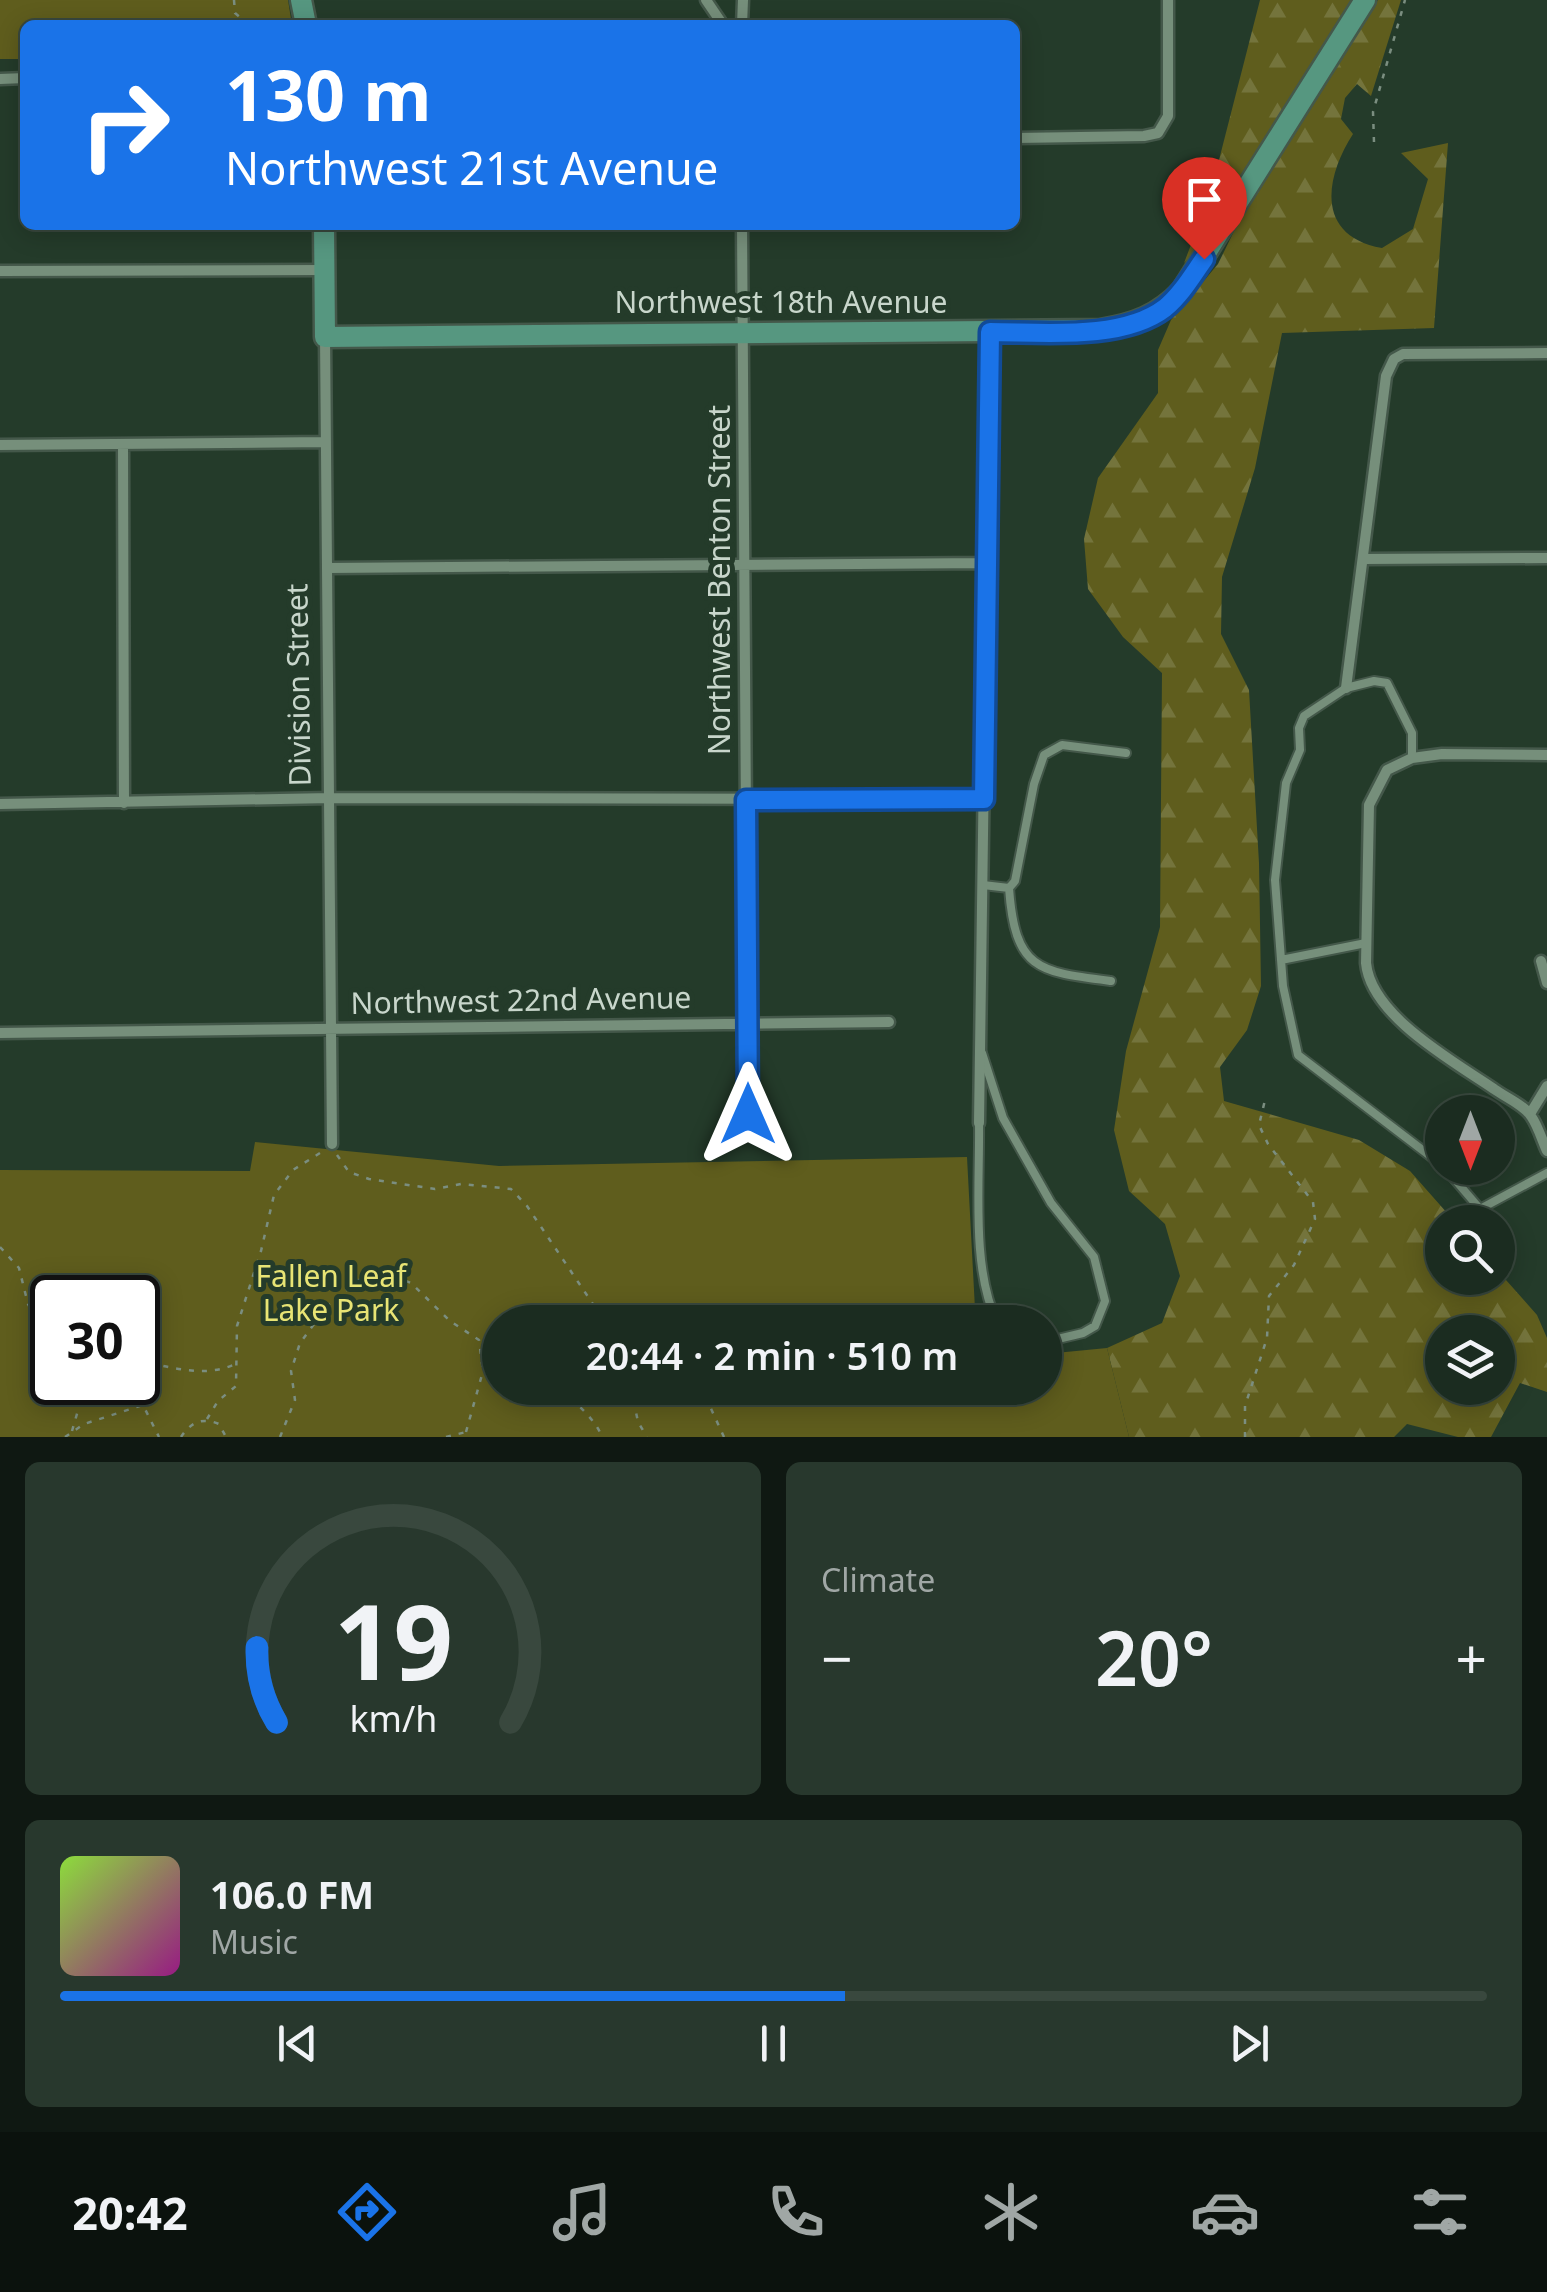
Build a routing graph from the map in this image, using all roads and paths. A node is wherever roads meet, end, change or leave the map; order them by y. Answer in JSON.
{"nodes":[{"id":1,"x":1168,"y":0,"type":"edge"},
{"id":2,"x":1366,"y":0,"type":"edge"},
{"id":3,"x":1405,"y":0,"type":"edge"},
{"id":4,"x":1020,"y":138,"type":"edge"},
{"id":5,"x":1374,"y":142,"type":"dead end"},
{"id":6,"x":324,"y":230,"type":"edge"},
{"id":7,"x":742,"y":230,"type":"edge"},
{"id":8,"x":325,"y":270,"type":"junction"},
{"id":9,"x":0,"y":271,"type":"edge"},
{"id":10,"x":990,"y":332,"type":"junction"},
{"id":11,"x":743,"y":333,"type":"junction"},
{"id":12,"x":325,"y":337,"type":"junction"},
{"id":13,"x":1547,"y":353,"type":"edge"},
{"id":14,"x":326,"y":442,"type":"junction"},
{"id":15,"x":123,"y":444,"type":"junction"},
{"id":16,"x":0,"y":445,"type":"edge"},
{"id":17,"x":1547,"y":558,"type":"edge"},
{"id":18,"x":1364,"y":559,"type":"junction"},
{"id":19,"x":985,"y":563,"type":"junction"},
{"id":20,"x":744,"y":565,"type":"junction"},
{"id":21,"x":328,"y":568,"type":"junction"},
{"id":22,"x":1346,"y":688,"type":"junction"},
{"id":23,"x":1126,"y":753,"type":"dead end"},
{"id":24,"x":1547,"y":755,"type":"edge"},
{"id":25,"x":1412,"y":758,"type":"junction"},
{"id":26,"x":330,"y":798,"type":"junction"},
{"id":27,"x":984,"y":799,"type":"junction"},
{"id":28,"x":746,"y":800,"type":"junction"},
{"id":29,"x":124,"y":802,"type":"junction"},
{"id":30,"x":0,"y":804,"type":"edge"},
{"id":31,"x":982,"y":885,"type":"junction"},
{"id":32,"x":1009,"y":888,"type":"junction"},
{"id":33,"x":1366,"y":944,"type":"junction"},
{"id":34,"x":1280,"y":960,"type":"junction"},
{"id":35,"x":1541,"y":962,"type":"dead end"},
{"id":36,"x":1111,"y":981,"type":"dead end"},
{"id":37,"x":1547,"y":984,"type":"edge"},
{"id":38,"x":889,"y":1022,"type":"dead end"},
{"id":39,"x":748,"y":1023,"type":"junction"},
{"id":40,"x":333,"y":1028,"type":"junction"},
{"id":41,"x":0,"y":1033,"type":"edge"},
{"id":42,"x":980,"y":1049,"type":"junction"},
{"id":43,"x":1547,"y":1086,"type":"edge"},
{"id":44,"x":1265,"y":1100,"type":"dead end"},
{"id":45,"x":748,"y":1114,"type":"dead end"},
{"id":46,"x":1530,"y":1114,"type":"junction"},
{"id":47,"x":980,"y":1123,"type":"joint"},
{"id":48,"x":332,"y":1144,"type":"junction"},
{"id":49,"x":1547,"y":1151,"type":"edge"},
{"id":50,"x":1425,"y":1152,"type":"edge"},
{"id":51,"x":1547,"y":1172,"type":"edge"},
{"id":52,"x":1460,"y":1185,"type":"edge"},
{"id":53,"x":0,"y":1248,"type":"edge"},
{"id":54,"x":593,"y":1305,"type":"edge"},
{"id":55,"x":990,"y":1305,"type":"edge"},
{"id":56,"x":30,"y":1308,"type":"edge"},
{"id":57,"x":1062,"y":1338,"type":"edge"},
{"id":58,"x":482,"y":1359,"type":"edge"},
{"id":59,"x":235,"y":1364,"type":"junction"},
{"id":60,"x":160,"y":1365,"type":"edge"},
{"id":61,"x":482,"y":1378,"type":"edge"},
{"id":62,"x":80,"y":1405,"type":"edge"},
{"id":63,"x":142,"y":1405,"type":"joint"},
{"id":64,"x":577,"y":1405,"type":"edge"},
{"id":65,"x":635,"y":1405,"type":"edge"},
{"id":66,"x":709,"y":1405,"type":"edge"},
{"id":67,"x":206,"y":1419,"type":"junction"},
{"id":68,"x":71,"y":1433,"type":"junction"},
{"id":69,"x":466,"y":1435,"type":"edge"},
{"id":70,"x":65,"y":1437,"type":"edge"},
{"id":71,"x":158,"y":1437,"type":"edge"},
{"id":72,"x":181,"y":1437,"type":"edge"},
{"id":73,"x":226,"y":1437,"type":"edge"},
{"id":74,"x":280,"y":1437,"type":"edge"},
{"id":75,"x":446,"y":1437,"type":"edge"},
{"id":76,"x":602,"y":1437,"type":"edge"},
{"id":77,"x":647,"y":1437,"type":"edge"},
{"id":78,"x":724,"y":1437,"type":"edge"},
{"id":79,"x":1245,"y":1437,"type":"edge"}],
"edges":[{"from":1,"to":4,"type":"street"},
{"from":2,"to":10,"type":"street","name":"Northwest 18th Avenue"},
{"from":3,"to":5,"type":"path"},
{"from":6,"to":8,"type":"street","name":"Division Street"},
{"from":7,"to":11,"type":"street","name":"Northwest Benton Street"},
{"from":8,"to":9,"type":"street"},
{"from":8,"to":12,"type":"street","name":"Division Street"},
{"from":10,"to":11,"type":"street","name":"Northwest 18th Avenue"},
{"from":10,"to":19,"type":"street"},
{"from":11,"to":12,"type":"street","name":"Northwest 18th Avenue"},
{"from":11,"to":20,"type":"street","name":"Northwest Benton Street"},
{"from":12,"to":14,"type":"street","name":"Division Street"},
{"from":13,"to":18,"type":"street"},
{"from":14,"to":15,"type":"street"},
{"from":14,"to":21,"type":"street","name":"Division Street"},
{"from":15,"to":16,"type":"street"},
{"from":15,"to":29,"type":"street"},
{"from":17,"to":18,"type":"street"},
{"from":18,"to":22,"type":"street"},
{"from":19,"to":20,"type":"street"},
{"from":19,"to":27,"type":"street"},
{"from":20,"to":21,"type":"street"},
{"from":20,"to":28,"type":"street","name":"Northwest Benton Street"},
{"from":21,"to":26,"type":"street","name":"Division Street"},
{"from":22,"to":25,"type":"lane"},
{"from":22,"to":34,"type":"lane"},
{"from":23,"to":32,"type":"lane"},
{"from":24,"to":25,"type":"street"},
{"from":25,"to":33,"type":"street"},
{"from":26,"to":28,"type":"street"},
{"from":26,"to":29,"type":"street"},
{"from":26,"to":40,"type":"street","name":"Division Street"},
{"from":27,"to":28,"type":"street"},
{"from":27,"to":31,"type":"street"},
{"from":28,"to":39,"type":"street","name":"Northwest Benton Street"},
{"from":29,"to":30,"type":"street"},
{"from":31,"to":32,"type":"lane"},
{"from":31,"to":42,"type":"street"},
{"from":32,"to":36,"type":"lane"},
{"from":33,"to":34,"type":"lane"},
{"from":33,"to":46,"type":"street"},
{"from":34,"to":50,"type":"lane"},
{"from":35,"to":37,"type":"street"},
{"from":38,"to":39,"type":"street","name":"Northwest 22nd Avenue"},
{"from":39,"to":40,"type":"street","name":"Northwest 22nd Avenue"},
{"from":39,"to":45,"type":"street","name":"Northwest Benton Street"},
{"from":40,"to":41,"type":"street","name":"Northwest 22nd Avenue"},
{"from":40,"to":48,"type":"street","name":"Division Street"},
{"from":42,"to":47,"type":"street"},
{"from":42,"to":57,"type":"lane"},
{"from":43,"to":46,"type":"street"},
{"from":44,"to":79,"type":"path"},
{"from":46,"to":49,"type":"street"},
{"from":47,"to":55,"type":"lane"},
{"from":48,"to":54,"type":"path"},
{"from":48,"to":59,"type":"path"},
{"from":51,"to":52,"type":"lane"},
{"from":53,"to":56,"type":"path"},
{"from":58,"to":74,"type":"path"},
{"from":59,"to":60,"type":"path"},
{"from":59,"to":67,"type":"path"},
{"from":61,"to":69,"type":"path"},
{"from":62,"to":68,"type":"path"},
{"from":63,"to":68,"type":"path"},
{"from":63,"to":71,"type":"path"},
{"from":64,"to":76,"type":"path"},
{"from":65,"to":77,"type":"path"},
{"from":66,"to":78,"type":"path"},
{"from":67,"to":72,"type":"path"},
{"from":67,"to":73,"type":"path"},
{"from":68,"to":70,"type":"path"},
{"from":69,"to":75,"type":"path"}]}
